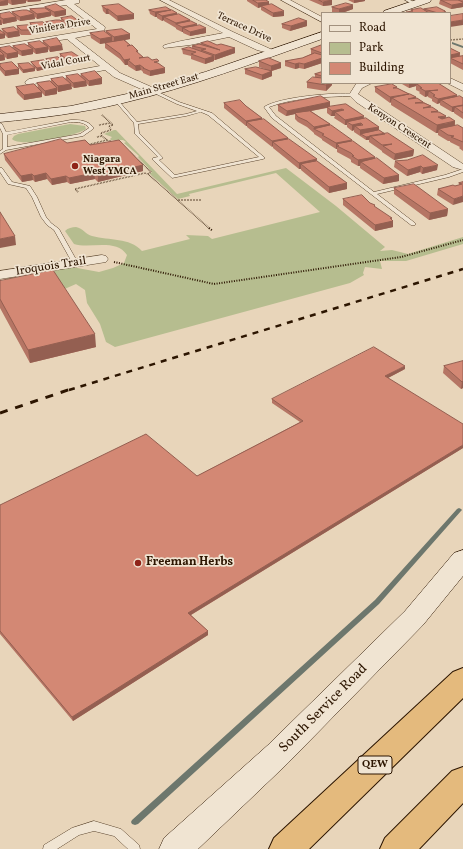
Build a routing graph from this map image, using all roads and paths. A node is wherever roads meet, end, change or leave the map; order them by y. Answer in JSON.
{"nodes":[{"id":1,"x":80,"y":0,"type":"edge"},
{"id":2,"x":164,"y":0,"type":"edge"},
{"id":3,"x":285,"y":0,"type":"edge"},
{"id":4,"x":426,"y":0,"type":"edge"},
{"id":5,"x":67,"y":2,"type":"junction"},
{"id":6,"x":411,"y":2,"type":"edge"},
{"id":7,"x":390,"y":12,"type":"edge"},
{"id":8,"x":0,"y":13,"type":"edge"},
{"id":9,"x":321,"y":19,"type":"edge"},
{"id":10,"x":230,"y":34,"type":"junction"},
{"id":11,"x":68,"y":36,"type":"junction"},
{"id":12,"x":321,"y":36,"type":"edge"},
{"id":13,"x":463,"y":39,"type":"edge"},
{"id":14,"x":451,"y":40,"type":"edge"},
{"id":15,"x":167,"y":46,"type":"dead end"},
{"id":16,"x":0,"y":47,"type":"edge"},
{"id":17,"x":273,"y":52,"type":"junction"},
{"id":18,"x":107,"y":67,"type":"junction"},
{"id":19,"x":29,"y":82,"type":"dead end"},
{"id":20,"x":451,"y":82,"type":"edge"},
{"id":21,"x":365,"y":84,"type":"edge"},
{"id":22,"x":463,"y":88,"type":"edge"},
{"id":23,"x":153,"y":91,"type":"junction"},
{"id":24,"x":353,"y":95,"type":"junction"},
{"id":25,"x":116,"y":100,"type":"junction"},
{"id":26,"x":201,"y":111,"type":"junction"},
{"id":27,"x":100,"y":114,"type":"dead end"},
{"id":28,"x":0,"y":118,"type":"edge"},
{"id":29,"x":111,"y":123,"type":"junction"},
{"id":30,"x":136,"y":123,"type":"junction"},
{"id":31,"x":0,"y":124,"type":"edge"},
{"id":32,"x":97,"y":126,"type":"dead end"},
{"id":33,"x":5,"y":134,"type":"junction"},
{"id":34,"x":102,"y":136,"type":"dead end"},
{"id":35,"x":113,"y":142,"type":"edge"},
{"id":36,"x":86,"y":145,"type":"edge"},
{"id":37,"x":5,"y":150,"type":"junction"},
{"id":38,"x":128,"y":150,"type":"edge"},
{"id":39,"x":0,"y":153,"type":"edge"},
{"id":40,"x":463,"y":167,"type":"edge"},
{"id":41,"x":0,"y":170,"type":"edge"},
{"id":42,"x":463,"y":170,"type":"edge"},
{"id":43,"x":148,"y":174,"type":"junction"},
{"id":44,"x":78,"y":192,"type":"dead end"},
{"id":45,"x":376,"y":193,"type":"junction"},
{"id":46,"x":177,"y":200,"type":"junction"},
{"id":47,"x":202,"y":200,"type":"dead end"},
{"id":48,"x":413,"y":224,"type":"dead end"},
{"id":49,"x":213,"y":231,"type":"dead end"},
{"id":50,"x":463,"y":240,"type":"edge"},
{"id":51,"x":102,"y":259,"type":"joint"},
{"id":52,"x":75,"y":263,"type":"junction"},
{"id":53,"x":0,"y":275,"type":"edge"},
{"id":54,"x":463,"y":559,"type":"edge"},
{"id":55,"x":463,"y":670,"type":"edge"},
{"id":56,"x":463,"y":680,"type":"edge"},
{"id":57,"x":388,"y":752,"type":"junction"},
{"id":58,"x":463,"y":781,"type":"edge"},
{"id":59,"x":48,"y":849,"type":"edge"},
{"id":60,"x":135,"y":849,"type":"edge"},
{"id":61,"x":175,"y":849,"type":"edge"},
{"id":62,"x":286,"y":849,"type":"edge"},
{"id":63,"x":397,"y":849,"type":"edge"}],
"edges":[{"from":1,"to":5,"type":"street"},
{"from":2,"to":10,"type":"street","name":"Terrace Drive"},
{"from":3,"to":9,"type":"street"},
{"from":4,"to":6,"type":"main road"},
{"from":5,"to":8,"type":"street"},
{"from":5,"to":11,"type":"street","name":"Vinifera Drive"},
{"from":6,"to":7,"type":"main road"},
{"from":10,"to":15,"type":"street"},
{"from":10,"to":17,"type":"street","name":"Terrace Drive"},
{"from":11,"to":16,"type":"street","name":"Vinifera Drive"},
{"from":11,"to":18,"type":"street"},
{"from":12,"to":17,"type":"main road","name":"Main Street East"},
{"from":13,"to":14,"type":"path"},
{"from":17,"to":23,"type":"main road","name":"Main Street East"},
{"from":18,"to":19,"type":"street","name":"Vidal Court"},
{"from":18,"to":23,"type":"street"},
{"from":20,"to":22,"type":"street"},
{"from":21,"to":24,"type":"street"},
{"from":23,"to":25,"type":"main road","name":"Main Street East"},
{"from":23,"to":26,"type":"lane"},
{"from":24,"to":40,"type":"street","name":"Kenyon Crescent"},
{"from":24,"to":45,"type":"lane"},
{"from":25,"to":28,"type":"main road","name":"Main Street East"},
{"from":25,"to":30,"type":"lane"},
{"from":26,"to":30,"type":"lane"},
{"from":26,"to":30,"type":"lane"},
{"from":27,"to":29,"type":"path"},
{"from":29,"to":32,"type":"path"},
{"from":29,"to":34,"type":"path"},
{"from":31,"to":33,"type":"lane"},
{"from":33,"to":37,"type":"lane"},
{"from":33,"to":37,"type":"lane"},
{"from":35,"to":36,"type":"path"},
{"from":37,"to":39,"type":"lane"},
{"from":38,"to":43,"type":"path"},
{"from":41,"to":52,"type":"lane"},
{"from":42,"to":45,"type":"lane"},
{"from":43,"to":44,"type":"path"},
{"from":43,"to":46,"type":"path"},
{"from":45,"to":48,"type":"lane"},
{"from":46,"to":47,"type":"path"},
{"from":46,"to":49,"type":"path"},
{"from":50,"to":51,"type":"path"},
{"from":51,"to":52,"type":"street","name":"Iroquois Trail"},
{"from":52,"to":53,"type":"street","name":"Iroquois Trail"},
{"from":54,"to":61,"type":"main road","name":"South Service Road"},
{"from":55,"to":57,"type":"highway"},
{"from":56,"to":57,"type":"highway","number":"QEW"},
{"from":57,"to":62,"type":"highway","number":"QEW"},
{"from":58,"to":63,"type":"highway"},
{"from":59,"to":60,"type":"lane"}]}
